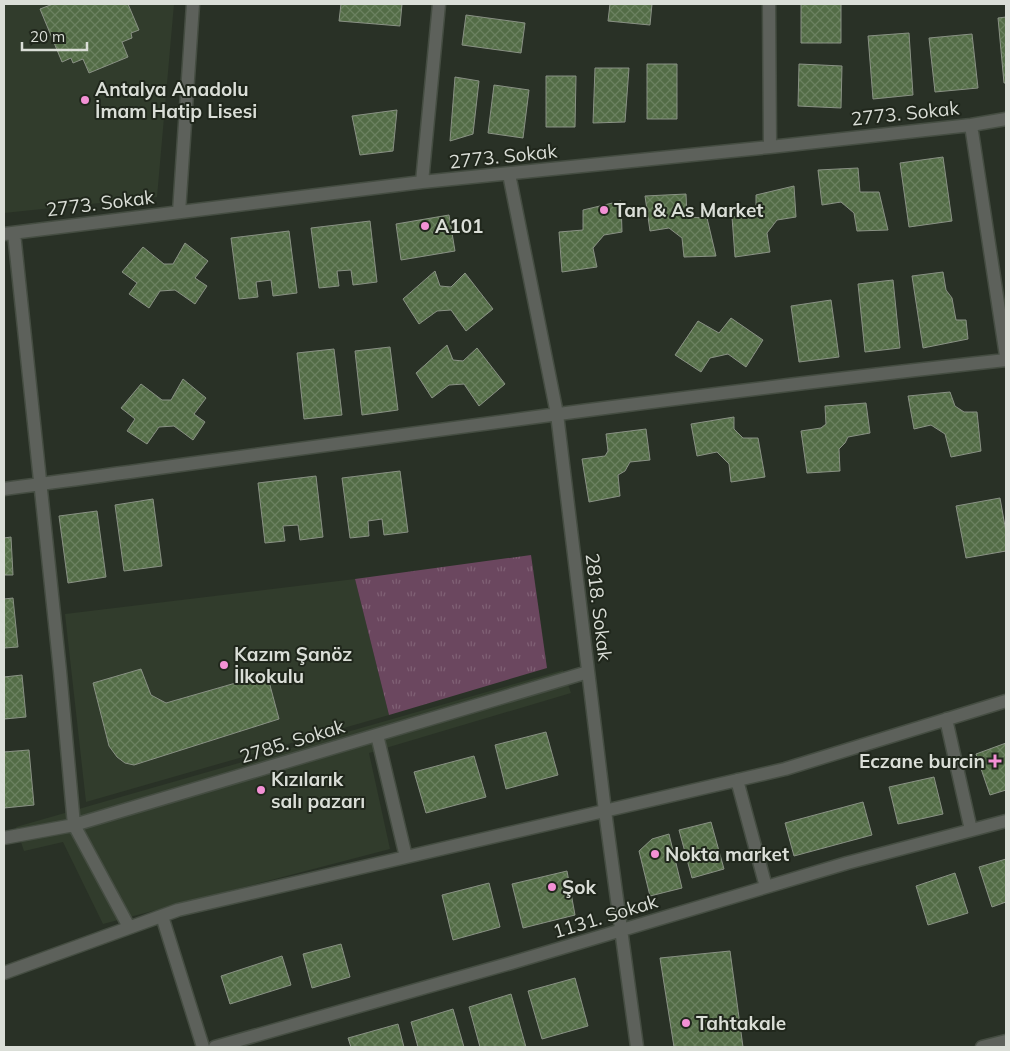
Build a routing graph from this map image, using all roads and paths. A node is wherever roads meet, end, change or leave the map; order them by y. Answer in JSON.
{"nodes":[{"id":1,"x":194,"y":4,"type":"edge"},
{"id":2,"x":438,"y":4,"type":"edge"},
{"id":3,"x":769,"y":4,"type":"edge"},
{"id":4,"x":1006,"y":119,"type":"edge"},
{"id":5,"x":971,"y":125,"type":"junction"},
{"id":6,"x":770,"y":147,"type":"junction"},
{"id":7,"x":508,"y":174,"type":"junction"},
{"id":8,"x":422,"y":182,"type":"junction"},
{"id":9,"x":179,"y":212,"type":"junction"},
{"id":10,"x":9,"y":234,"type":"edge"},
{"id":11,"x":1006,"y":356,"type":"edge"},
{"id":12,"x":1006,"y":360,"type":"edge"},
{"id":13,"x":557,"y":414,"type":"junction"},
{"id":14,"x":39,"y":484,"type":"junction"},
{"id":15,"x":4,"y":489,"type":"edge"},
{"id":16,"x":588,"y":672,"type":"junction"},
{"id":17,"x":1006,"y":701,"type":"edge"},
{"id":18,"x":946,"y":720,"type":"junction"},
{"id":19,"x":377,"y":735,"type":"junction"},
{"id":20,"x":737,"y":780,"type":"junction"},
{"id":21,"x":605,"y":811,"type":"junction"},
{"id":22,"x":1006,"y":821,"type":"edge"},
{"id":23,"x":74,"y":825,"type":"junction"},
{"id":24,"x":971,"y":830,"type":"junction"},
{"id":25,"x":4,"y":838,"type":"edge"},
{"id":26,"x":406,"y":857,"type":"junction"},
{"id":27,"x":766,"y":887,"type":"junction"},
{"id":28,"x":162,"y":916,"type":"junction"},
{"id":29,"x":129,"y":927,"type":"junction"},
{"id":30,"x":622,"y":930,"type":"junction"},
{"id":31,"x":4,"y":973,"type":"edge"},
{"id":32,"x":1006,"y":1041,"type":"edge"},
{"id":33,"x":203,"y":1047,"type":"edge"},
{"id":34,"x":215,"y":1047,"type":"edge"},
{"id":35,"x":637,"y":1047,"type":"edge"},
{"id":36,"x":982,"y":1047,"type":"edge"}],
"edges":[{"from":1,"to":9,"type":"street"},
{"from":2,"to":8,"type":"street"},
{"from":3,"to":6,"type":"street"},
{"from":4,"to":5,"type":"street","name":"2773. Sokak"},
{"from":5,"to":6,"type":"street","name":"2773. Sokak"},
{"from":5,"to":11,"type":"street"},
{"from":6,"to":7,"type":"street","name":"2773. Sokak"},
{"from":7,"to":8,"type":"street","name":"2773. Sokak"},
{"from":7,"to":13,"type":"street","name":"2818. Sokak"},
{"from":8,"to":9,"type":"street","name":"2773. Sokak"},
{"from":9,"to":10,"type":"street","name":"2773. Sokak"},
{"from":10,"to":14,"type":"street"},
{"from":12,"to":13,"type":"street"},
{"from":13,"to":14,"type":"street"},
{"from":13,"to":16,"type":"street","name":"2818. Sokak"},
{"from":14,"to":15,"type":"street"},
{"from":14,"to":23,"type":"street"},
{"from":16,"to":19,"type":"street","name":"2785. Sokak"},
{"from":16,"to":21,"type":"street","name":"2818. Sokak"},
{"from":17,"to":18,"type":"street"},
{"from":18,"to":20,"type":"street"},
{"from":18,"to":24,"type":"street"},
{"from":19,"to":23,"type":"street","name":"2785. Sokak"},
{"from":19,"to":26,"type":"street"},
{"from":20,"to":21,"type":"street"},
{"from":20,"to":27,"type":"street"},
{"from":21,"to":26,"type":"street"},
{"from":21,"to":30,"type":"street","name":"2818. Sokak"},
{"from":22,"to":24,"type":"street","name":"1131. Sokak"},
{"from":23,"to":25,"type":"street","name":"2785. Sokak"},
{"from":23,"to":29,"type":"street"},
{"from":24,"to":27,"type":"street","name":"1131. Sokak"},
{"from":26,"to":28,"type":"street"},
{"from":27,"to":30,"type":"street","name":"1131. Sokak"},
{"from":28,"to":29,"type":"street"},
{"from":28,"to":33,"type":"street"},
{"from":29,"to":31,"type":"street"},
{"from":30,"to":34,"type":"street","name":"1131. Sokak"},
{"from":30,"to":35,"type":"street","name":"2818. Sokak"},
{"from":32,"to":36,"type":"street"}]}
